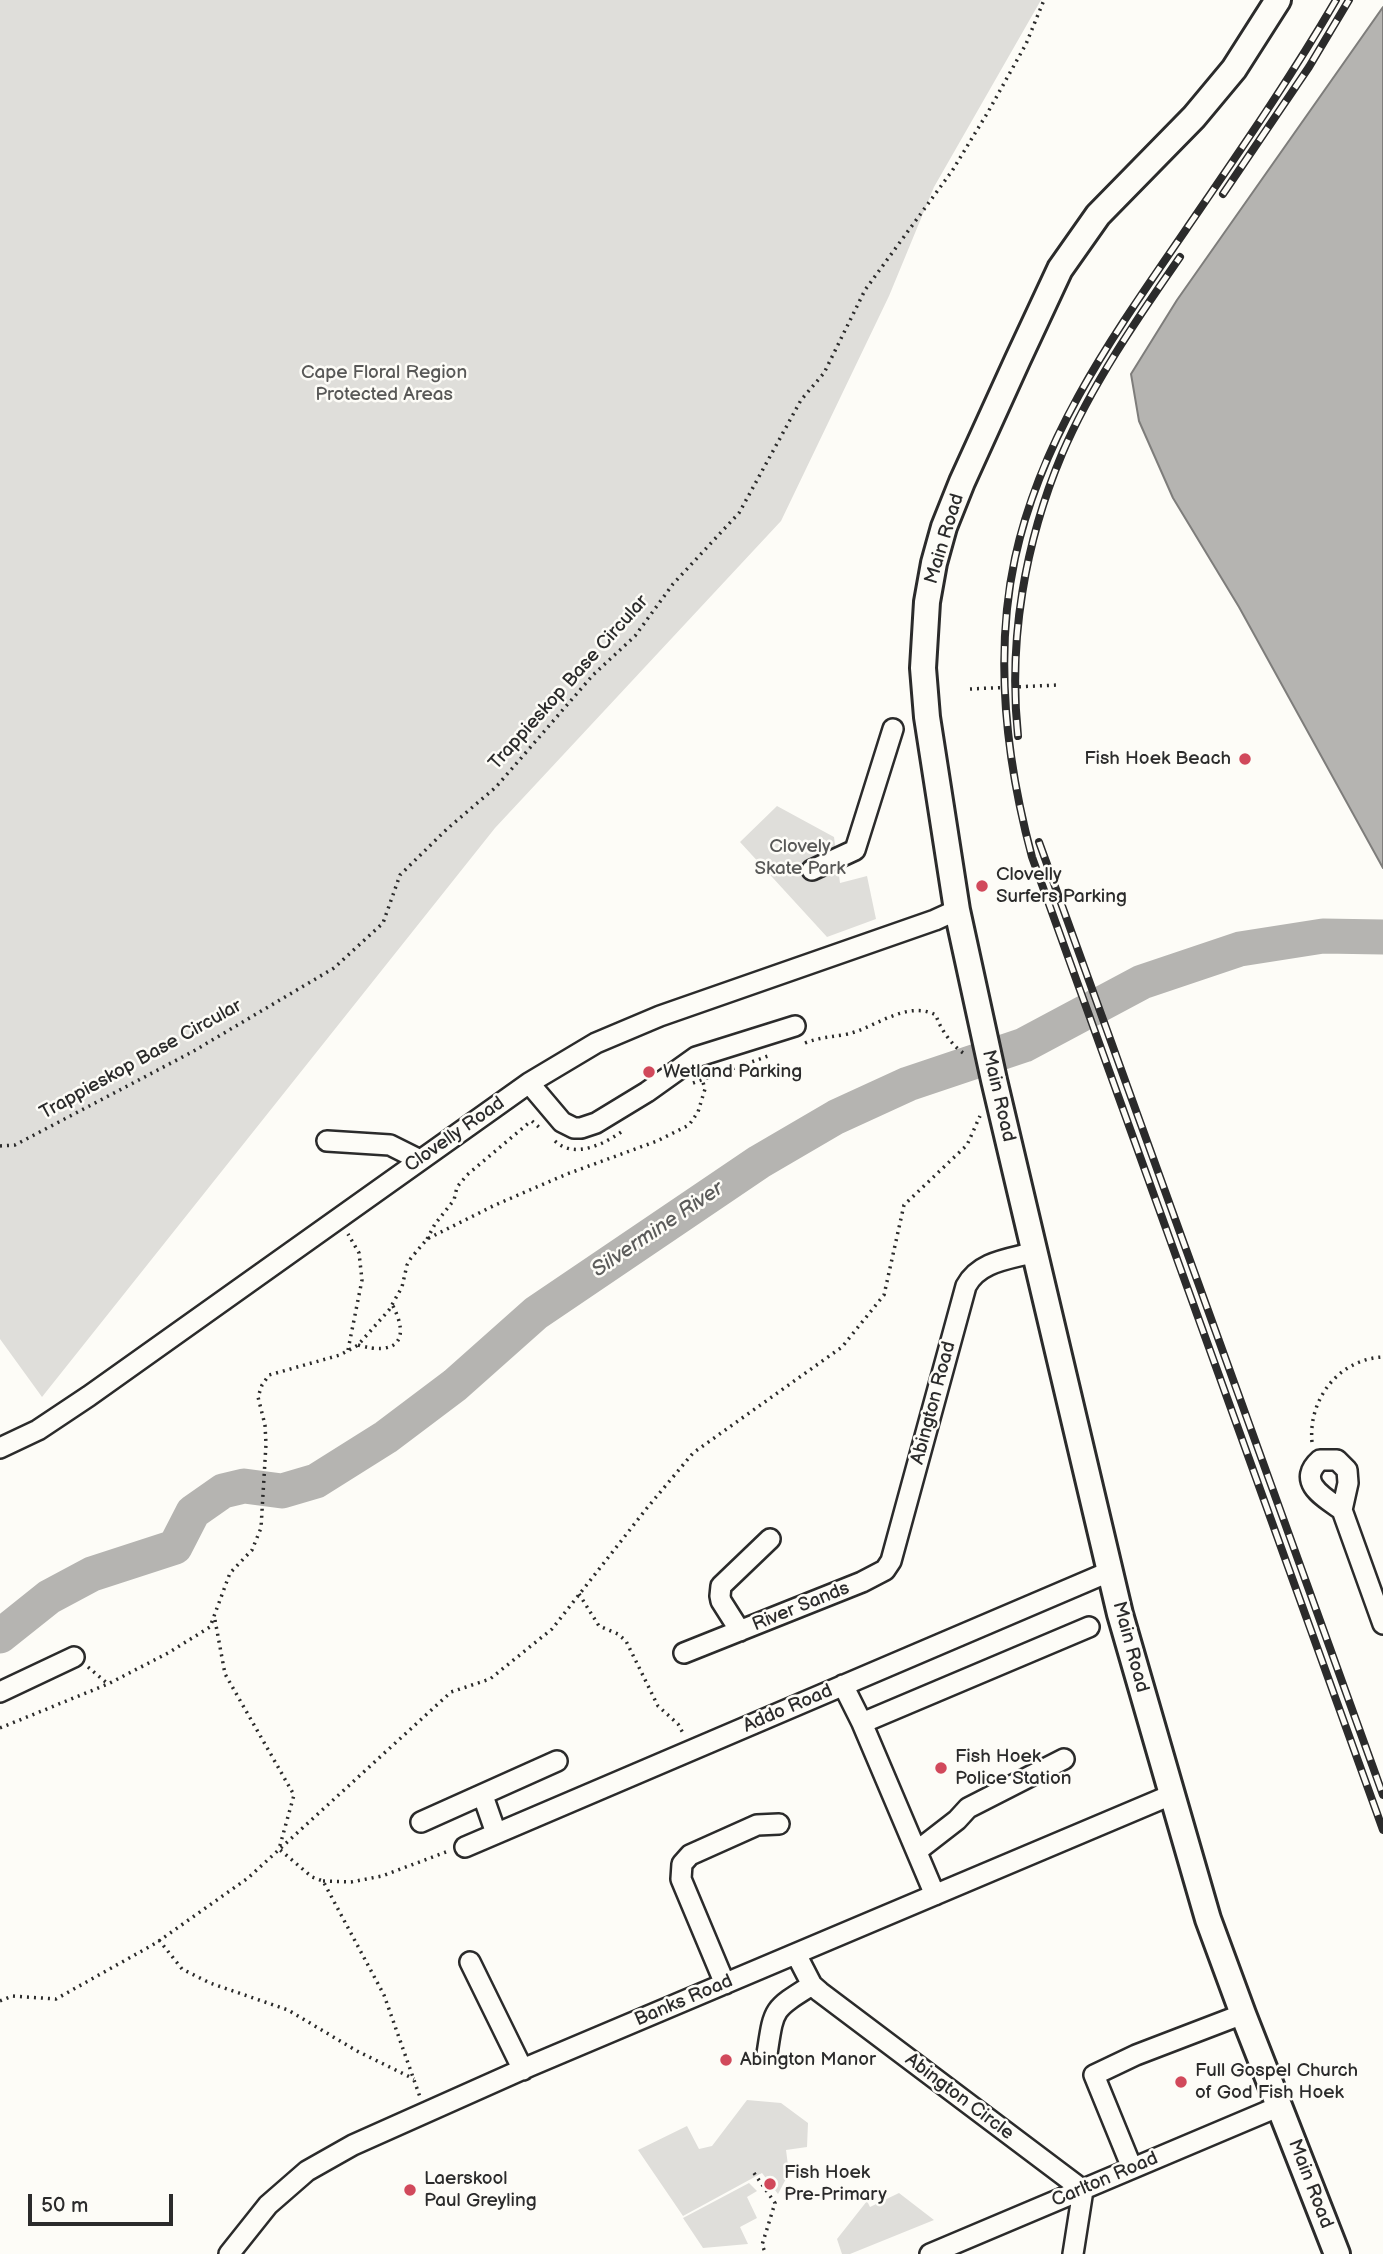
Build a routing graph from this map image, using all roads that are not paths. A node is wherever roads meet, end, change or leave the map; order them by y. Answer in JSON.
{"nodes":[{"id":1,"x":1278,"y":0,"type":"edge"},
{"id":2,"x":893,"y":729,"type":"dead end"},
{"id":3,"x":813,"y":870,"type":"dead end"},
{"id":4,"x":957,"y":910,"type":"junction"},
{"id":5,"x":796,"y":1036,"type":"road end"},
{"id":6,"x":529,"y":1083,"type":"junction"},
{"id":7,"x":327,"y":1141,"type":"dead end"},
{"id":8,"x":420,"y":1160,"type":"junction"},
{"id":9,"x":1035,"y":1252,"type":"junction"},
{"id":10,"x":0,"y":1448,"type":"edge"},
{"id":11,"x":1342,"y":1510,"type":"junction"},
{"id":12,"x":770,"y":1539,"type":"dead end"},
{"id":13,"x":1111,"y":1571,"type":"junction"},
{"id":14,"x":862,"y":1582,"type":"joint"},
{"id":15,"x":1383,"y":1624,"type":"edge"},
{"id":16,"x":1089,"y":1627,"type":"dead end"},
{"id":17,"x":740,"y":1631,"type":"junction"},
{"id":18,"x":684,"y":1653,"type":"dead end"},
{"id":19,"x":74,"y":1657,"type":"road end"},
{"id":20,"x":844,"y":1685,"type":"junction"},
{"id":21,"x":0,"y":1692,"type":"edge"},
{"id":22,"x":862,"y":1723,"type":"junction"},
{"id":23,"x":1064,"y":1759,"type":"dead end"},
{"id":24,"x":557,"y":1761,"type":"dead end"},
{"id":25,"x":1171,"y":1795,"type":"junction"},
{"id":26,"x":483,"y":1796,"type":"junction"},
{"id":27,"x":421,"y":1822,"type":"dead end"},
{"id":28,"x":779,"y":1824,"type":"dead end"},
{"id":29,"x":496,"y":1833,"type":"junction"},
{"id":30,"x":465,"y":1847,"type":"road end"},
{"id":31,"x":917,"y":1851,"type":"junction"},
{"id":32,"x":935,"y":1895,"type":"junction"},
{"id":33,"x":796,"y":1954,"type":"junction"},
{"id":34,"x":470,"y":1962,"type":"dead end"},
{"id":35,"x":725,"y":1984,"type":"junction"},
{"id":36,"x":812,"y":1985,"type":"junction"},
{"id":37,"x":1243,"y":2014,"type":"junction"},
{"id":38,"x":767,"y":2054,"type":"dead end"},
{"id":39,"x":523,"y":2070,"type":"junction"},
{"id":40,"x":1280,"y":2106,"type":"junction"},
{"id":41,"x":1132,"y":2168,"type":"junction"},
{"id":42,"x":1083,"y":2190,"type":"junction"},
{"id":43,"x":229,"y":2254,"type":"edge"},
{"id":44,"x":930,"y":2254,"type":"edge"},
{"id":45,"x":1073,"y":2254,"type":"edge"},
{"id":46,"x":1337,"y":2254,"type":"edge"}],
"edges":[{"from":1,"to":4,"type":"main road","name":"Main Road"},
{"from":2,"to":3,"type":"street"},
{"from":4,"to":6,"type":"street","name":"Clovelly Road"},
{"from":4,"to":9,"type":"main road","name":"Main Road"},
{"from":5,"to":6,"type":"street"},
{"from":6,"to":8,"type":"street","name":"Clovelly Road"},
{"from":7,"to":8,"type":"street"},
{"from":8,"to":10,"type":"street","name":"Clovelly Road"},
{"from":9,"to":13,"type":"main road","name":"Main Road"},
{"from":9,"to":14,"type":"street","name":"Abington Road"},
{"from":11,"to":11,"type":"street"},
{"from":11,"to":15,"type":"street"},
{"from":12,"to":17,"type":"street","name":"River Sands"},
{"from":13,"to":20,"type":"street","name":"Addo Road"},
{"from":13,"to":25,"type":"main road","name":"Main Road"},
{"from":14,"to":17,"type":"street","name":"River Sands"},
{"from":16,"to":22,"type":"street"},
{"from":17,"to":18,"type":"street","name":"River Sands"},
{"from":19,"to":21,"type":"street"},
{"from":20,"to":22,"type":"street"},
{"from":20,"to":29,"type":"street","name":"Addo Road"},
{"from":22,"to":31,"type":"street"},
{"from":23,"to":31,"type":"street"},
{"from":24,"to":26,"type":"street"},
{"from":25,"to":32,"type":"street","name":"Banks Road"},
{"from":25,"to":37,"type":"main road","name":"Main Road"},
{"from":26,"to":27,"type":"street"},
{"from":26,"to":29,"type":"street"},
{"from":28,"to":35,"type":"street"},
{"from":29,"to":30,"type":"street","name":"Addo Road"},
{"from":31,"to":32,"type":"street"},
{"from":32,"to":33,"type":"street","name":"Banks Road"},
{"from":33,"to":35,"type":"street","name":"Banks Road"},
{"from":33,"to":36,"type":"street","name":"Abington Circle"},
{"from":34,"to":39,"type":"street"},
{"from":35,"to":39,"type":"street","name":"Banks Road"},
{"from":36,"to":38,"type":"street"},
{"from":36,"to":42,"type":"street","name":"Abington Circle"},
{"from":37,"to":40,"type":"main road","name":"Main Road"},
{"from":37,"to":41,"type":"street"},
{"from":39,"to":43,"type":"street","name":"Banks Road"},
{"from":40,"to":41,"type":"street","name":"Carlton Road"},
{"from":40,"to":46,"type":"main road","name":"Main Road"},
{"from":41,"to":42,"type":"street","name":"Carlton Road"},
{"from":42,"to":44,"type":"street","name":"Carlton Road"},
{"from":42,"to":45,"type":"street"}]}
